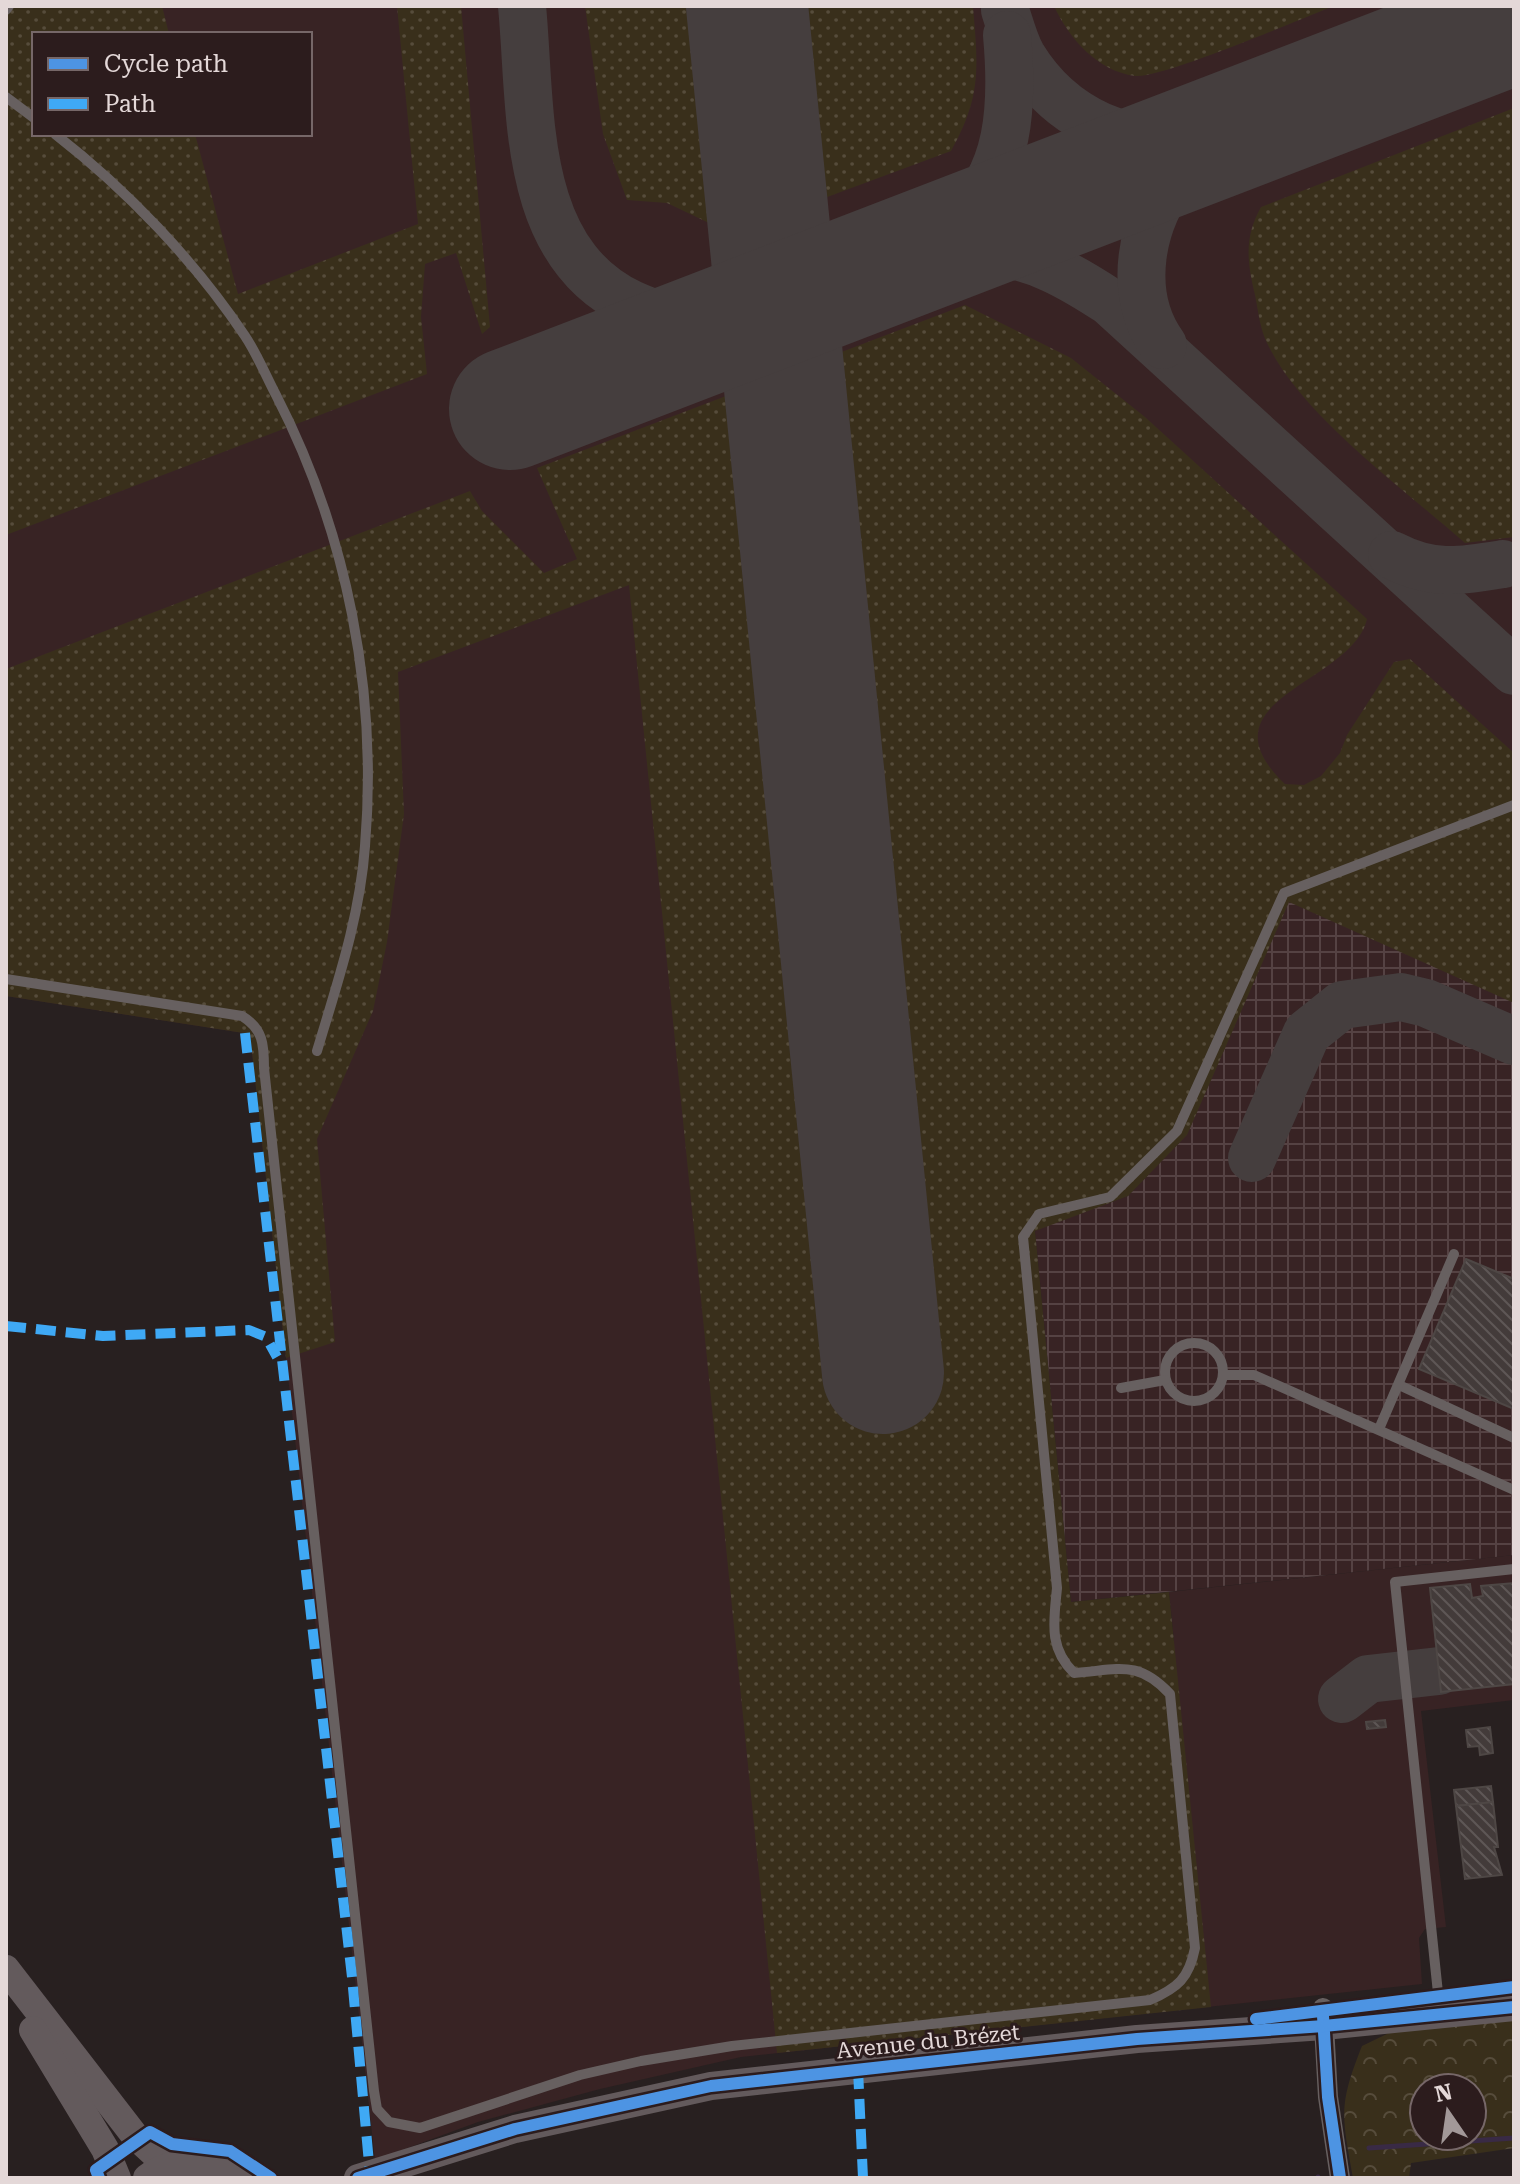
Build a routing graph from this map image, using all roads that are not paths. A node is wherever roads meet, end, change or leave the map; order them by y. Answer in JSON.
{"nodes":[{"id":1,"x":6,"y":97,"type":"edge"},
{"id":2,"x":32,"y":116,"type":"edge"},
{"id":3,"x":58,"y":136,"type":"edge"},
{"id":4,"x":1514,"y":805,"type":"edge"},
{"id":5,"x":6,"y":979,"type":"edge"},
{"id":6,"x":317,"y":1051,"type":"dead end"},
{"id":7,"x":1454,"y":1254,"type":"dead end"},
{"id":8,"x":1223,"y":1375,"type":"junction"},
{"id":9,"x":1165,"y":1380,"type":"junction"},
{"id":10,"x":1399,"y":1385,"type":"junction"},
{"id":11,"x":1121,"y":1388,"type":"dead end"},
{"id":12,"x":1379,"y":1429,"type":"junction"},
{"id":13,"x":1514,"y":1438,"type":"edge"},
{"id":14,"x":1514,"y":1490,"type":"edge"},
{"id":15,"x":1514,"y":1569,"type":"edge"},
{"id":16,"x":6,"y":1969,"type":"edge"},
{"id":17,"x":6,"y":1984,"type":"edge"},
{"id":18,"x":1514,"y":1987,"type":"edge"},
{"id":19,"x":1439,"y":2005,"type":"junction"},
{"id":20,"x":1514,"y":2007,"type":"edge"},
{"id":21,"x":1323,"y":2017,"type":"junction"},
{"id":22,"x":566,"y":2119,"type":"junction"},
{"id":23,"x":158,"y":2172,"type":"edge"},
{"id":24,"x":117,"y":2178,"type":"edge"},
{"id":25,"x":241,"y":2178,"type":"edge"},
{"id":26,"x":358,"y":2178,"type":"edge"},
{"id":27,"x":413,"y":2178,"type":"edge"},
{"id":28,"x":1340,"y":2178,"type":"edge"}],
"edges":[{"from":1,"to":2,"type":"lane"},
{"from":3,"to":6,"type":"lane"},
{"from":4,"to":5,"type":"lane"},
{"from":7,"to":10,"type":"lane"},
{"from":8,"to":9,"type":"lane"},
{"from":8,"to":9,"type":"lane"},
{"from":8,"to":12,"type":"lane"},
{"from":9,"to":11,"type":"lane"},
{"from":10,"to":12,"type":"lane"},
{"from":10,"to":13,"type":"lane"},
{"from":12,"to":14,"type":"lane"},
{"from":15,"to":19,"type":"lane"},
{"from":16,"to":23,"type":"main road"},
{"from":17,"to":24,"type":"main road"},
{"from":18,"to":19,"type":"main road","name":"Avenue du Brézet"},
{"from":19,"to":20,"type":"main road","name":"Avenue du Brézet"},
{"from":19,"to":21,"type":"main road","name":"Avenue du Brézet"},
{"from":21,"to":22,"type":"main road","name":"Avenue du Brézet"},
{"from":21,"to":28,"type":"street"},
{"from":22,"to":26,"type":"main road","name":"Avenue du Brézet"},
{"from":22,"to":27,"type":"main road","name":"Avenue du Brézet"},
{"from":23,"to":25,"type":"main road"}]}
